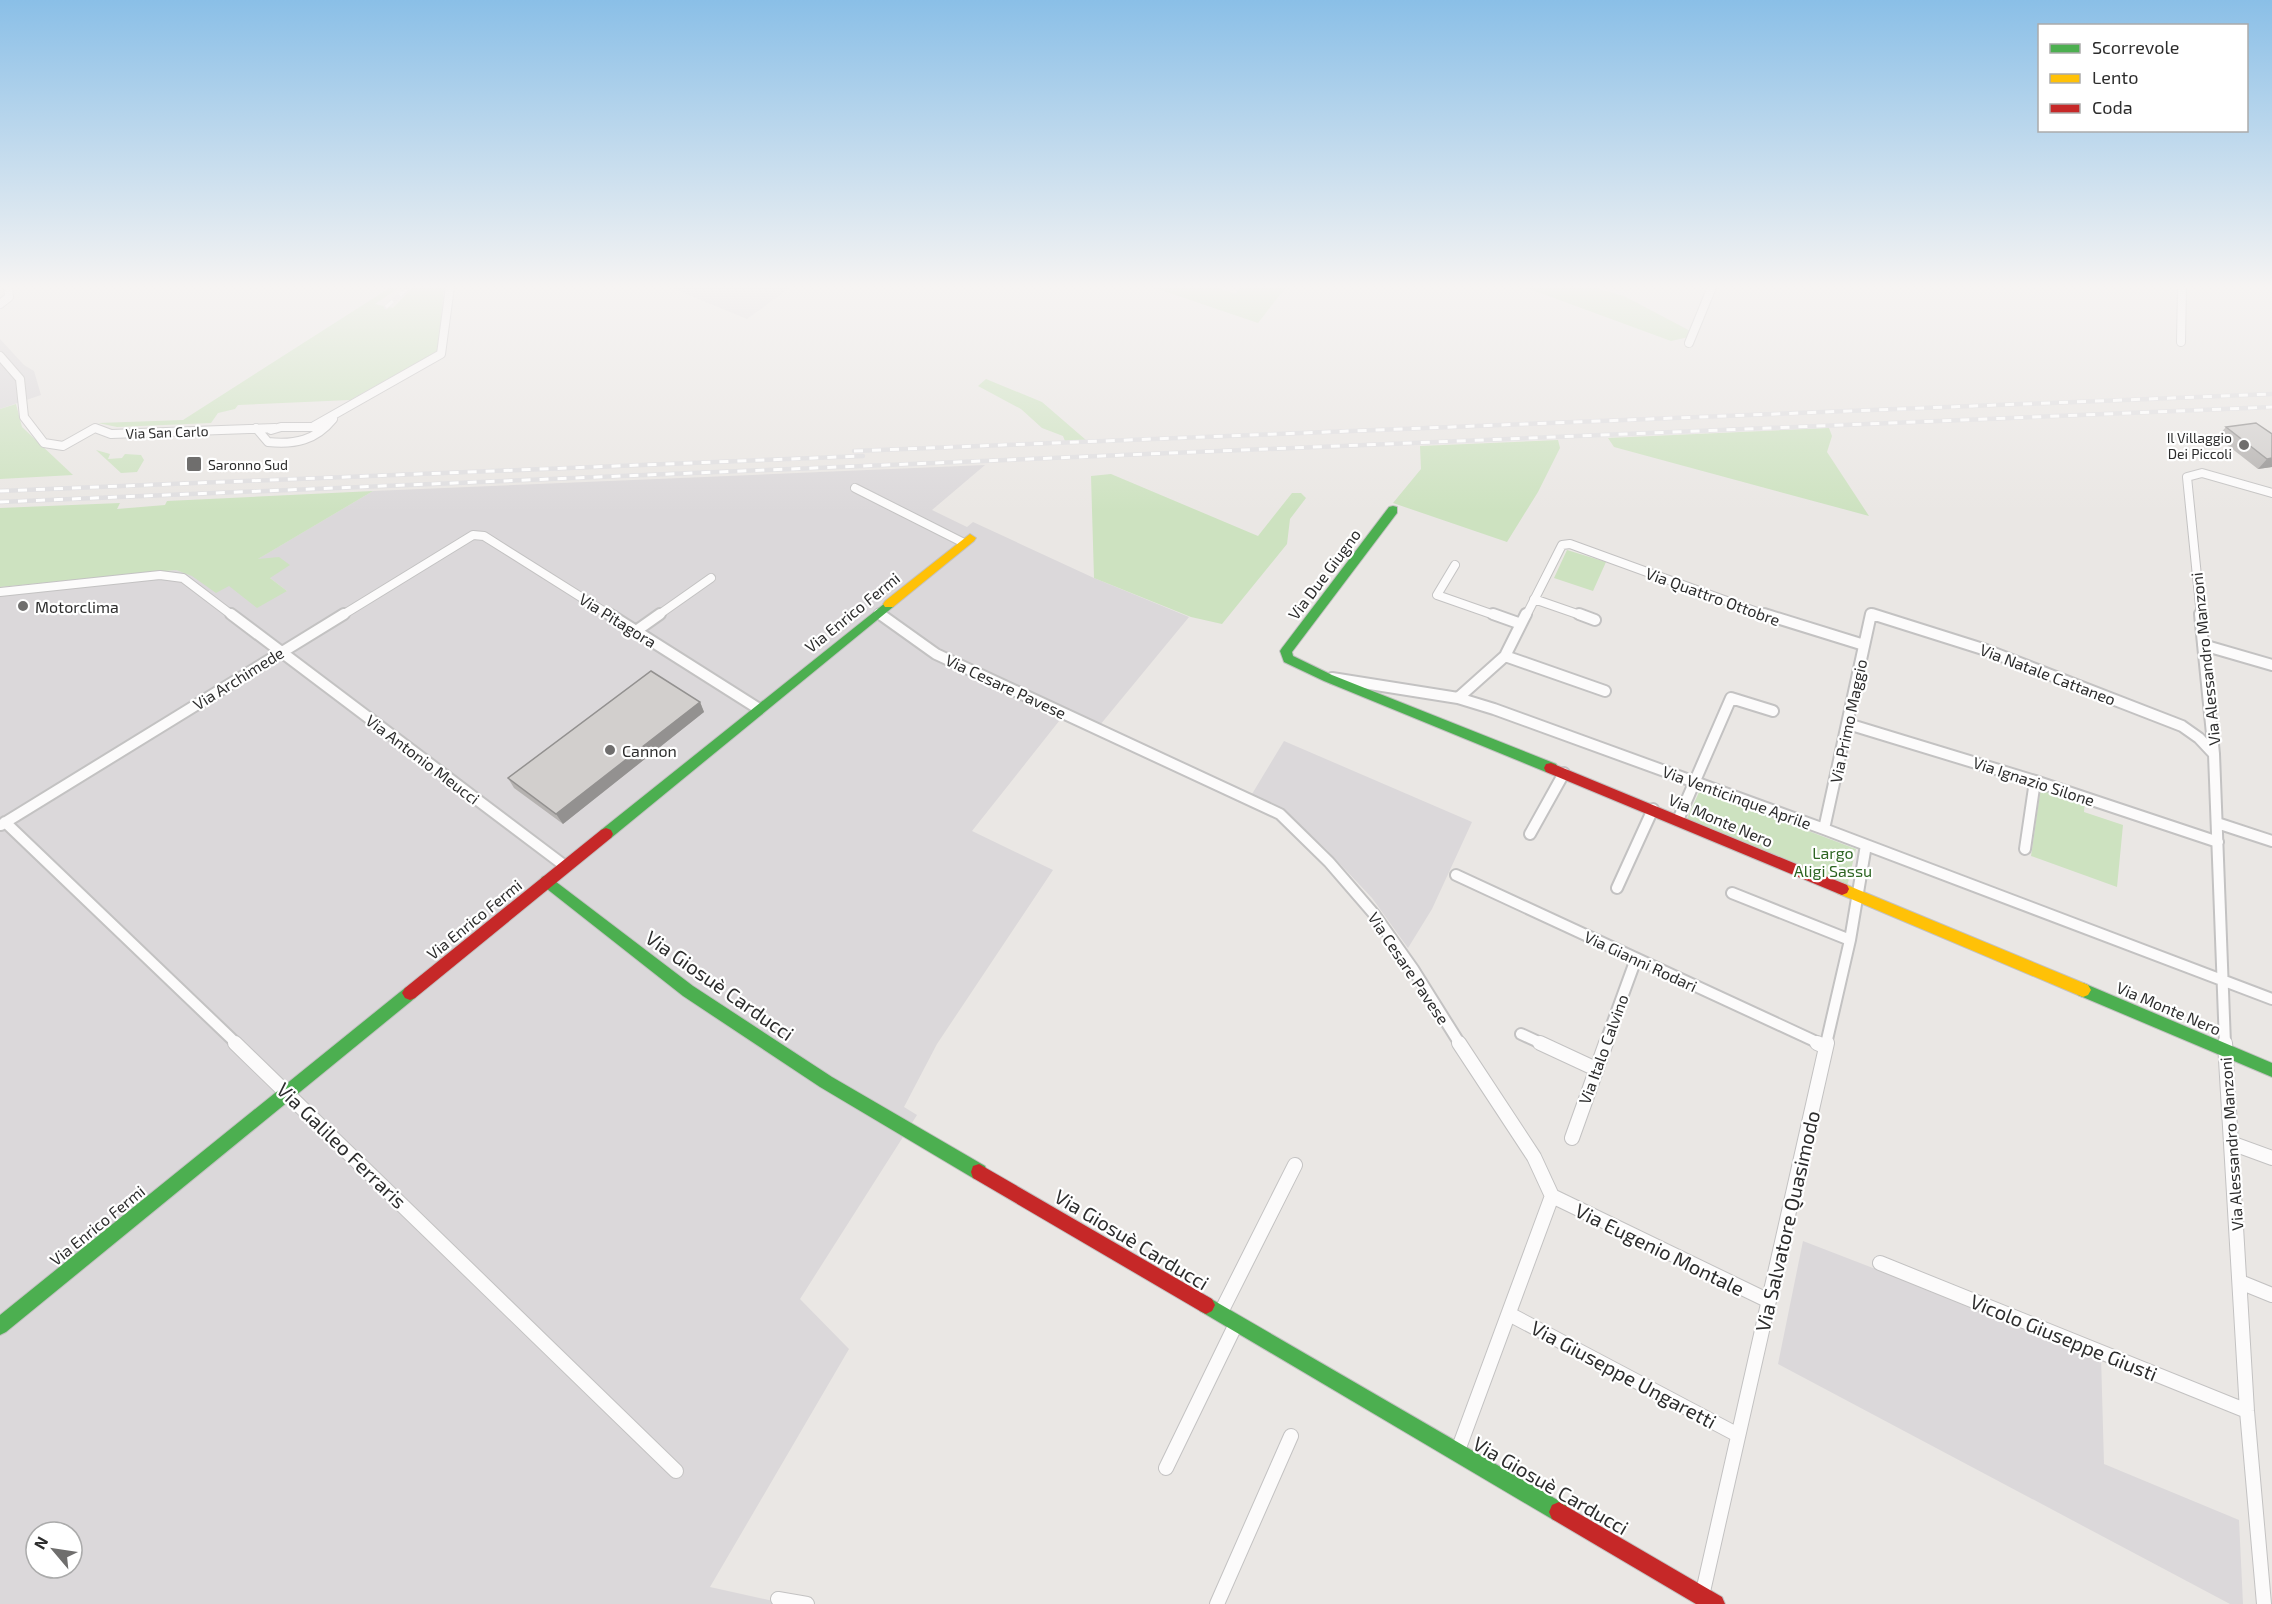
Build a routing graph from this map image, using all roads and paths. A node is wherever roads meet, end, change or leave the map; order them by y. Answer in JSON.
{"nodes":[{"id":1,"x":5,"y":362,"type":"edge"},
{"id":2,"x":427,"y":362,"type":"edge"},
{"id":3,"x":336,"y":414,"type":"junction"},
{"id":4,"x":314,"y":426,"type":"junction"},
{"id":5,"x":256,"y":428,"type":"junction"},
{"id":6,"x":275,"y":428,"type":"junction"},
{"id":7,"x":321,"y":433,"type":"junction"},
{"id":8,"x":265,"y":436,"type":"junction"},
{"id":9,"x":855,"y":488,"type":"dead end"},
{"id":10,"x":2272,"y":493,"type":"edge"},
{"id":11,"x":1393,"y":510,"type":"dead end"},
{"id":12,"x":477,"y":534,"type":"joint"},
{"id":13,"x":967,"y":540,"type":"joint"},
{"id":14,"x":1455,"y":565,"type":"dead end"},
{"id":15,"x":711,"y":578,"type":"dead end"},
{"id":16,"x":0,"y":592,"type":"edge"},
{"id":17,"x":1534,"y":599,"type":"junction"},
{"id":18,"x":878,"y":613,"type":"junction"},
{"id":19,"x":1871,"y":614,"type":"joint"},
{"id":20,"x":1595,"y":620,"type":"dead end"},
{"id":21,"x":1521,"y":624,"type":"junction"},
{"id":22,"x":636,"y":632,"type":"junction"},
{"id":23,"x":1864,"y":645,"type":"junction"},
{"id":24,"x":2203,"y":645,"type":"junction"},
{"id":25,"x":281,"y":651,"type":"junction"},
{"id":26,"x":1505,"y":656,"type":"junction"},
{"id":27,"x":1288,"y":659,"type":"joint"},
{"id":28,"x":2272,"y":665,"type":"edge"},
{"id":29,"x":1328,"y":678,"type":"junction"},
{"id":30,"x":1605,"y":691,"type":"dead end"},
{"id":31,"x":1458,"y":698,"type":"junction"},
{"id":32,"x":759,"y":709,"type":"junction"},
{"id":33,"x":1773,"y":711,"type":"dead end"},
{"id":34,"x":1848,"y":724,"type":"junction"},
{"id":35,"x":2214,"y":754,"type":"junction"},
{"id":36,"x":1564,"y":773,"type":"junction"},
{"id":37,"x":2035,"y":781,"type":"junction"},
{"id":38,"x":1694,"y":782,"type":"junction"},
{"id":39,"x":1653,"y":809,"type":"junction"},
{"id":40,"x":1678,"y":820,"type":"junction"},
{"id":41,"x":2217,"y":823,"type":"junction"},
{"id":42,"x":3,"y":824,"type":"edge"},
{"id":43,"x":1824,"y":829,"type":"junction"},
{"id":44,"x":1530,"y":834,"type":"dead end"},
{"id":45,"x":2272,"y":841,"type":"edge"},
{"id":46,"x":2218,"y":842,"type":"junction"},
{"id":47,"x":1866,"y":845,"type":"junction"},
{"id":48,"x":2025,"y":849,"type":"dead end"},
{"id":49,"x":565,"y":866,"type":"junction"},
{"id":50,"x":1456,"y":875,"type":"dead end"},
{"id":51,"x":547,"y":881,"type":"junction"},
{"id":52,"x":1617,"y":888,"type":"dead end"},
{"id":53,"x":1732,"y":893,"type":"dead end"},
{"id":54,"x":1857,"y":895,"type":"junction"},
{"id":55,"x":1850,"y":940,"type":"junction"},
{"id":56,"x":1636,"y":959,"type":"junction"},
{"id":57,"x":2223,"y":980,"type":"junction"},
{"id":58,"x":2272,"y":999,"type":"edge"},
{"id":59,"x":1521,"y":1034,"type":"dead end"},
{"id":60,"x":1826,"y":1047,"type":"junction"},
{"id":61,"x":2225,"y":1050,"type":"junction"},
{"id":62,"x":1596,"y":1069,"type":"junction"},
{"id":63,"x":2272,"y":1070,"type":"edge"},
{"id":64,"x":288,"y":1092,"type":"junction"},
{"id":65,"x":1572,"y":1138,"type":"dead end"},
{"id":66,"x":2231,"y":1143,"type":"junction"},
{"id":67,"x":2272,"y":1158,"type":"edge"},
{"id":68,"x":1295,"y":1165,"type":"dead end"},
{"id":69,"x":1552,"y":1196,"type":"junction"},
{"id":70,"x":1880,"y":1263,"type":"dead end"},
{"id":71,"x":2240,"y":1282,"type":"junction"},
{"id":72,"x":2272,"y":1295,"type":"edge"},
{"id":73,"x":1768,"y":1301,"type":"junction"},
{"id":74,"x":1220,"y":1314,"type":"junction"},
{"id":75,"x":1509,"y":1314,"type":"junction"},
{"id":76,"x":1236,"y":1324,"type":"junction"},
{"id":77,"x":0,"y":1326,"type":"edge"},
{"id":78,"x":2247,"y":1411,"type":"junction"},
{"id":79,"x":1738,"y":1435,"type":"junction"},
{"id":80,"x":1291,"y":1436,"type":"dead end"},
{"id":81,"x":1457,"y":1453,"type":"junction"},
{"id":82,"x":1166,"y":1468,"type":"dead end"},
{"id":83,"x":676,"y":1471,"type":"dead end"},
{"id":84,"x":1702,"y":1596,"type":"junction"},
{"id":85,"x":778,"y":1599,"type":"dead end"},
{"id":86,"x":807,"y":1604,"type":"edge"},
{"id":87,"x":1217,"y":1604,"type":"edge"},
{"id":88,"x":1715,"y":1604,"type":"edge"},
{"id":89,"x":2264,"y":1604,"type":"edge"}],
"edges":[{"from":1,"to":5,"type":"street","name":"Via San Carlo"},
{"from":2,"to":3,"type":"street"},
{"from":3,"to":4,"type":"street"},
{"from":3,"to":7,"type":"street"},
{"from":4,"to":6,"type":"street","name":"Via San Carlo"},
{"from":4,"to":7,"type":"street"},
{"from":5,"to":6,"type":"street","name":"Via San Carlo"},
{"from":5,"to":8,"type":"street"},
{"from":6,"to":8,"type":"street"},
{"from":7,"to":8,"type":"street"},
{"from":9,"to":13,"type":"street"},
{"from":10,"to":24,"type":"street","name":"Via Alessandro Manzoni"},
{"from":11,"to":27,"type":"street","name":"Via Due Giugno"},
{"from":12,"to":22,"type":"street","name":"Via Pitagora"},
{"from":12,"to":25,"type":"street","name":"Via Archimede"},
{"from":13,"to":18,"type":"street","name":"Via Enrico Fermi"},
{"from":14,"to":21,"type":"street"},
{"from":15,"to":22,"type":"street"},
{"from":16,"to":25,"type":"street","name":"Via Antonio Meucci"},
{"from":17,"to":20,"type":"street"},
{"from":17,"to":21,"type":"street"},
{"from":17,"to":23,"type":"street","name":"Via Quattro Ottobre"},
{"from":18,"to":32,"type":"street","name":"Via Enrico Fermi"},
{"from":18,"to":69,"type":"street","name":"Via Cesare Pavese"},
{"from":19,"to":23,"type":"street","name":"Via Primo Maggio"},
{"from":19,"to":35,"type":"street","name":"Via Natale Cattaneo"},
{"from":21,"to":26,"type":"street"},
{"from":22,"to":32,"type":"street","name":"Via Pitagora"},
{"from":23,"to":34,"type":"street","name":"Via Primo Maggio"},
{"from":24,"to":28,"type":"street"},
{"from":24,"to":35,"type":"street","name":"Via Alessandro Manzoni"},
{"from":25,"to":42,"type":"street","name":"Via Archimede"},
{"from":25,"to":49,"type":"street","name":"Via Antonio Meucci"},
{"from":26,"to":30,"type":"street"},
{"from":26,"to":31,"type":"street"},
{"from":27,"to":29,"type":"street","name":"Via Monte Nero"},
{"from":29,"to":31,"type":"street","name":"Via Venticinque Aprile"},
{"from":29,"to":36,"type":"street","name":"Via Monte Nero"},
{"from":31,"to":38,"type":"street","name":"Via Venticinque Aprile"},
{"from":32,"to":49,"type":"street","name":"Via Enrico Fermi"},
{"from":33,"to":38,"type":"street"},
{"from":34,"to":37,"type":"street","name":"Via Ignazio Silone"},
{"from":34,"to":43,"type":"street","name":"Via Primo Maggio"},
{"from":35,"to":41,"type":"street","name":"Via Alessandro Manzoni"},
{"from":36,"to":39,"type":"street","name":"Via Monte Nero"},
{"from":36,"to":44,"type":"street"},
{"from":37,"to":46,"type":"street","name":"Via Ignazio Silone"},
{"from":37,"to":48,"type":"street"},
{"from":38,"to":40,"type":"street"},
{"from":38,"to":43,"type":"street","name":"Via Venticinque Aprile"},
{"from":39,"to":40,"type":"street","name":"Via Monte Nero"},
{"from":39,"to":52,"type":"street"},
{"from":40,"to":54,"type":"street","name":"Via Monte Nero"},
{"from":41,"to":45,"type":"street"},
{"from":41,"to":46,"type":"street","name":"Via Alessandro Manzoni"},
{"from":42,"to":64,"type":"street","name":"Via Galileo Ferraris"},
{"from":43,"to":47,"type":"street","name":"Via Venticinque Aprile"},
{"from":46,"to":57,"type":"street","name":"Via Alessandro Manzoni"},
{"from":47,"to":54,"type":"street","name":"Via Salvatore Quasimodo"},
{"from":47,"to":57,"type":"street","name":"Via Venticinque Aprile"},
{"from":49,"to":51,"type":"street","name":"Via Enrico Fermi"},
{"from":50,"to":56,"type":"street","name":"Via Gianni Rodari"},
{"from":51,"to":64,"type":"street","name":"Via Enrico Fermi"},
{"from":51,"to":74,"type":"street","name":"Via Giosuè Carducci"},
{"from":53,"to":55,"type":"street"},
{"from":54,"to":55,"type":"street","name":"Via Salvatore Quasimodo"},
{"from":54,"to":61,"type":"street","name":"Via Monte Nero"},
{"from":55,"to":60,"type":"street","name":"Via Salvatore Quasimodo"},
{"from":56,"to":60,"type":"street","name":"Via Gianni Rodari"},
{"from":56,"to":62,"type":"street","name":"Via Italo Calvino"},
{"from":57,"to":58,"type":"street","name":"Via Venticinque Aprile"},
{"from":57,"to":61,"type":"street","name":"Via Alessandro Manzoni"},
{"from":59,"to":62,"type":"street"},
{"from":60,"to":73,"type":"street","name":"Via Salvatore Quasimodo"},
{"from":61,"to":63,"type":"street","name":"Via Monte Nero"},
{"from":61,"to":66,"type":"street","name":"Via Alessandro Manzoni"},
{"from":62,"to":65,"type":"street","name":"Via Italo Calvino"},
{"from":64,"to":77,"type":"street","name":"Via Enrico Fermi"},
{"from":64,"to":83,"type":"street","name":"Via Galileo Ferraris"},
{"from":66,"to":67,"type":"street"},
{"from":66,"to":71,"type":"street","name":"Via Alessandro Manzoni"},
{"from":68,"to":74,"type":"street"},
{"from":69,"to":73,"type":"street","name":"Via Eugenio Montale"},
{"from":69,"to":75,"type":"street"},
{"from":70,"to":78,"type":"street","name":"Vicolo Giuseppe Giusti"},
{"from":71,"to":72,"type":"street"},
{"from":71,"to":78,"type":"street","name":"Via Alessandro Manzoni"},
{"from":73,"to":79,"type":"street","name":"Via Salvatore Quasimodo"},
{"from":74,"to":76,"type":"street","name":"Via Giosuè Carducci"},
{"from":75,"to":79,"type":"street","name":"Via Giuseppe Ungaretti"},
{"from":75,"to":81,"type":"street"},
{"from":76,"to":81,"type":"street","name":"Via Giosuè Carducci"},
{"from":76,"to":82,"type":"street"},
{"from":78,"to":89,"type":"street","name":"Via Alessandro Manzoni"},
{"from":79,"to":84,"type":"street","name":"Via Salvatore Quasimodo"},
{"from":80,"to":87,"type":"street"},
{"from":81,"to":84,"type":"street","name":"Via Giosuè Carducci"},
{"from":84,"to":88,"type":"street","name":"Via Giosuè Carducci"},
{"from":85,"to":86,"type":"street"}]}
